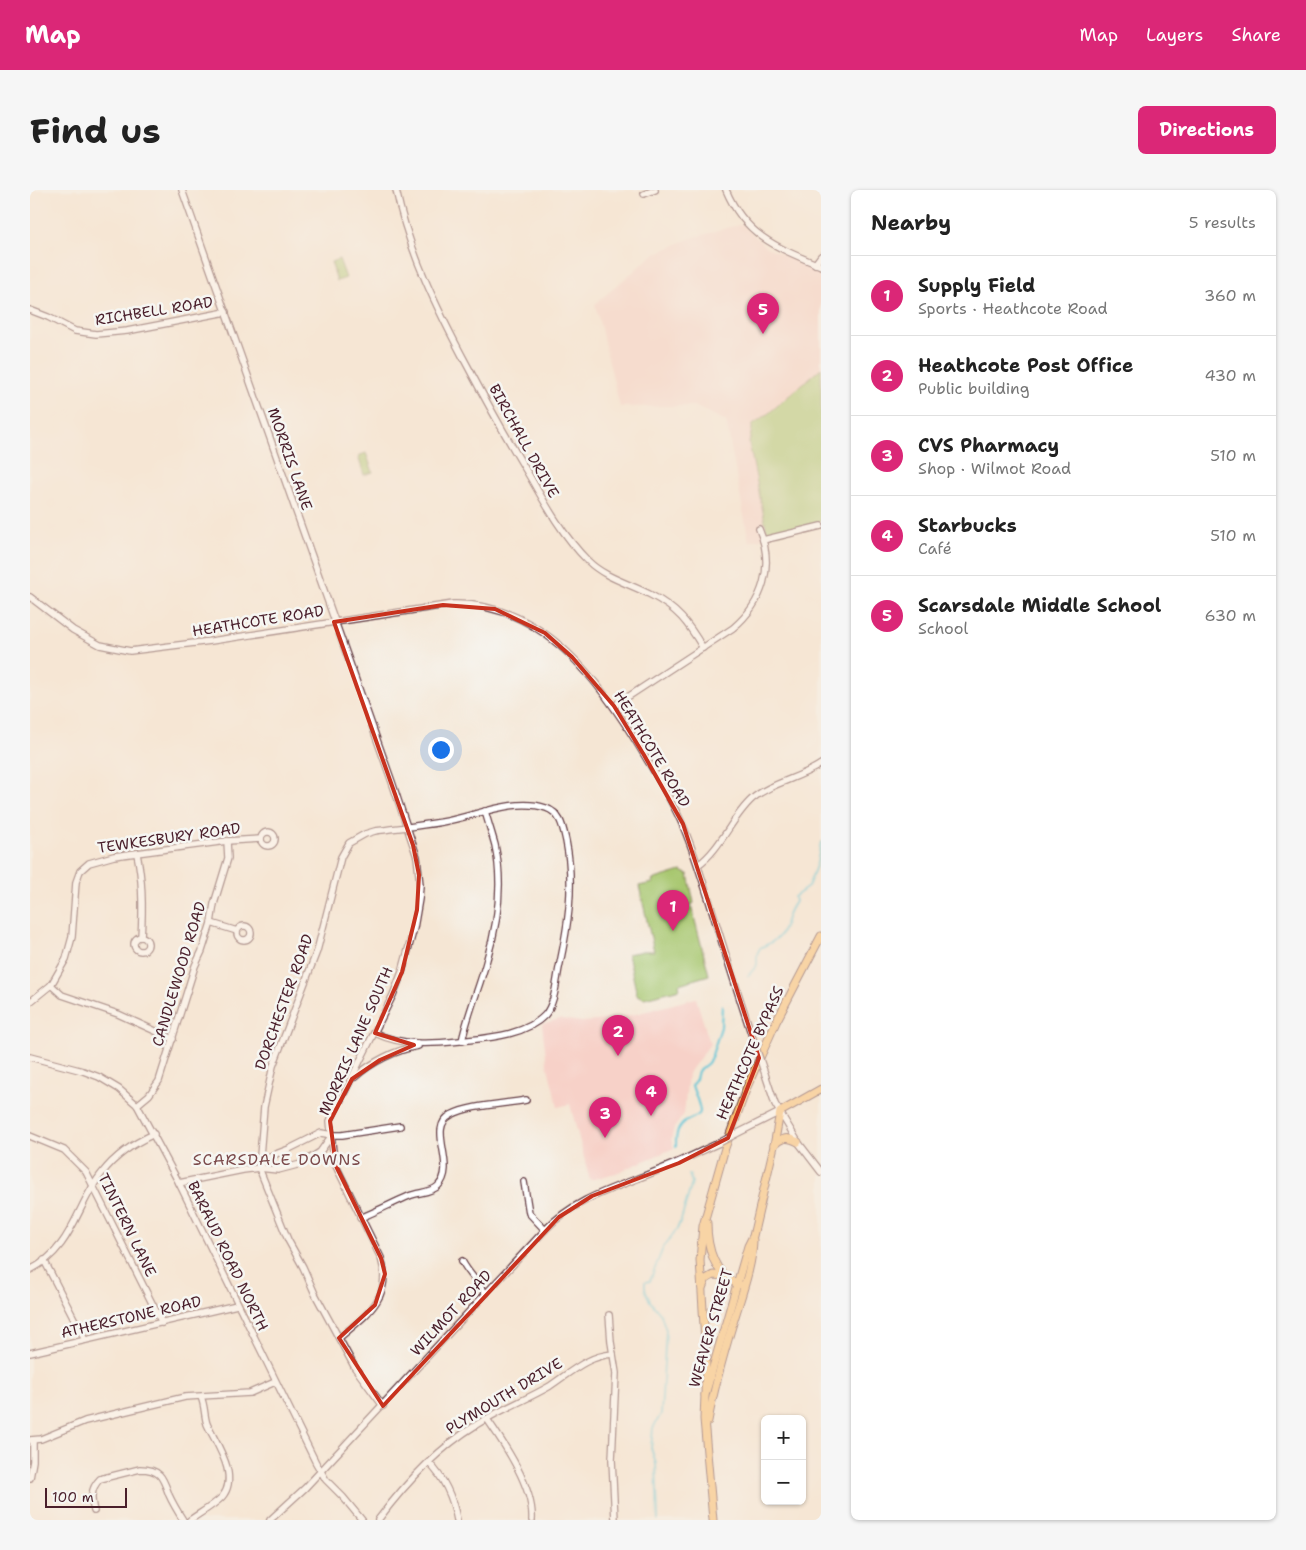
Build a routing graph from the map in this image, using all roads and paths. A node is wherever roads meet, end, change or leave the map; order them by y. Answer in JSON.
{"nodes":[{"id":1,"x":182,"y":190,"type":"edge"},
{"id":2,"x":396,"y":190,"type":"edge"},
{"id":3,"x":655,"y":190,"type":"edge"},
{"id":4,"x":726,"y":190,"type":"edge"},
{"id":5,"x":644,"y":194,"type":"dead end"},
{"id":6,"x":821,"y":256,"type":"edge"},
{"id":7,"x":818,"y":265,"type":"edge"},
{"id":8,"x":30,"y":310,"type":"edge"},
{"id":9,"x":226,"y":312,"type":"junction"},
{"id":10,"x":821,"y":526,"type":"edge"},
{"id":11,"x":759,"y":529,"type":"dead end"},
{"id":12,"x":763,"y":540,"type":"junction"},
{"id":13,"x":30,"y":597,"type":"edge"},
{"id":14,"x":334,"y":622,"type":"junction"},
{"id":15,"x":703,"y":648,"type":"junction"},
{"id":16,"x":614,"y":706,"type":"junction"},
{"id":17,"x":374,"y":735,"type":"joint"},
{"id":18,"x":821,"y":764,"type":"edge"},
{"id":19,"x":484,"y":812,"type":"junction"},
{"id":20,"x":407,"y":827,"type":"junction"},
{"id":21,"x":261,"y":839,"type":"dead end"},
{"id":22,"x":227,"y":841,"type":"junction"},
{"id":23,"x":137,"y":854,"type":"junction"},
{"id":24,"x":698,"y":865,"type":"junction"},
{"id":25,"x":211,"y":923,"type":"junction"},
{"id":26,"x":237,"y":931,"type":"dead end"},
{"id":27,"x":821,"y":936,"type":"edge"},
{"id":28,"x":141,"y":937,"type":"dead end"},
{"id":29,"x":51,"y":985,"type":"junction"},
{"id":30,"x":30,"y":1002,"type":"edge"},
{"id":31,"x":375,"y":1033,"type":"junction"},
{"id":32,"x":173,"y":1039,"type":"junction"},
{"id":33,"x":462,"y":1041,"type":"junction"},
{"id":34,"x":429,"y":1043,"type":"junction"},
{"id":35,"x":30,"y":1057,"type":"edge"},
{"id":36,"x":352,"y":1079,"type":"junction"},
{"id":37,"x":821,"y":1089,"type":"edge"},
{"id":38,"x":526,"y":1100,"type":"dead end"},
{"id":39,"x":137,"y":1105,"type":"junction"},
{"id":40,"x":780,"y":1112,"type":"junction"},
{"id":41,"x":400,"y":1126,"type":"dead end"},
{"id":42,"x":154,"y":1134,"type":"junction"},
{"id":43,"x":332,"y":1135,"type":"junction"},
{"id":44,"x":31,"y":1139,"type":"edge"},
{"id":45,"x":798,"y":1142,"type":"junction"},
{"id":46,"x":774,"y":1146,"type":"junction"},
{"id":47,"x":259,"y":1168,"type":"junction"},
{"id":48,"x":821,"y":1172,"type":"edge"},
{"id":49,"x":524,"y":1182,"type":"dead end"},
{"id":50,"x":179,"y":1183,"type":"junction"},
{"id":51,"x":93,"y":1186,"type":"junction"},
{"id":52,"x":707,"y":1215,"type":"junction"},
{"id":53,"x":360,"y":1218,"type":"junction"},
{"id":54,"x":545,"y":1230,"type":"junction"},
{"id":55,"x":44,"y":1260,"type":"junction"},
{"id":56,"x":462,"y":1261,"type":"dead end"},
{"id":57,"x":30,"y":1270,"type":"edge"},
{"id":58,"x":727,"y":1277,"type":"junction"},
{"id":59,"x":741,"y":1285,"type":"junction"},
{"id":60,"x":486,"y":1294,"type":"junction"},
{"id":61,"x":701,"y":1296,"type":"junction"},
{"id":62,"x":237,"y":1305,"type":"junction"},
{"id":63,"x":609,"y":1315,"type":"dead end"},
{"id":64,"x":162,"y":1323,"type":"junction"},
{"id":65,"x":339,"y":1338,"type":"junction"},
{"id":66,"x":85,"y":1340,"type":"junction"},
{"id":67,"x":30,"y":1353,"type":"edge"},
{"id":68,"x":613,"y":1354,"type":"junction"},
{"id":69,"x":275,"y":1382,"type":"junction"},
{"id":70,"x":705,"y":1395,"type":"junction"},
{"id":71,"x":202,"y":1397,"type":"junction"},
{"id":72,"x":383,"y":1406,"type":"junction"},
{"id":73,"x":487,"y":1419,"type":"junction"},
{"id":74,"x":706,"y":1429,"type":"junction"},
{"id":75,"x":32,"y":1440,"type":"edge"},
{"id":76,"x":429,"y":1462,"type":"junction"},
{"id":77,"x":321,"y":1472,"type":"junction"},
{"id":78,"x":30,"y":1478,"type":"edge"},
{"id":79,"x":94,"y":1511,"type":"dead end"},
{"id":80,"x":183,"y":1520,"type":"edge"},
{"id":81,"x":190,"y":1520,"type":"edge"},
{"id":82,"x":270,"y":1520,"type":"edge"},
{"id":83,"x":362,"y":1520,"type":"edge"},
{"id":84,"x":378,"y":1520,"type":"edge"},
{"id":85,"x":457,"y":1520,"type":"edge"},
{"id":86,"x":532,"y":1520,"type":"edge"},
{"id":87,"x":615,"y":1520,"type":"edge"},
{"id":88,"x":713,"y":1520,"type":"edge"}],
"edges":[{"from":1,"to":9,"type":"street","name":"MORRIS LANE"},
{"from":2,"to":15,"type":"street","name":"BIRCHALL DRIVE"},
{"from":3,"to":5,"type":"street"},
{"from":4,"to":7,"type":"street"},
{"from":6,"to":7,"type":"street"},
{"from":8,"to":9,"type":"street","name":"RICHBELL ROAD"},
{"from":9,"to":14,"type":"street","name":"MORRIS LANE"},
{"from":10,"to":12,"type":"street"},
{"from":11,"to":12,"type":"street"},
{"from":12,"to":15,"type":"street"},
{"from":13,"to":14,"type":"street","name":"HEATHCOTE ROAD"},
{"from":14,"to":16,"type":"street","name":"HEATHCOTE ROAD"},
{"from":14,"to":17,"type":"street","name":"MORRIS LANE"},
{"from":15,"to":16,"type":"street"},
{"from":16,"to":24,"type":"street","name":"HEATHCOTE ROAD"},
{"from":17,"to":20,"type":"street","name":"MORRIS LANE SOUTH"},
{"from":18,"to":24,"type":"street"},
{"from":19,"to":20,"type":"street","name":"DORCHESTER ROAD"},
{"from":19,"to":33,"type":"street"},
{"from":19,"to":33,"type":"street","name":"DORCHESTER ROAD"},
{"from":20,"to":31,"type":"street","name":"MORRIS LANE SOUTH"},
{"from":20,"to":47,"type":"street","name":"DORCHESTER ROAD"},
{"from":21,"to":22,"type":"street","name":"TEWKESBURY ROAD"},
{"from":22,"to":23,"type":"street","name":"TEWKESBURY ROAD"},
{"from":22,"to":25,"type":"street","name":"CANDLEWOOD ROAD"},
{"from":23,"to":28,"type":"street"},
{"from":23,"to":29,"type":"street","name":"TEWKESBURY ROAD"},
{"from":24,"to":40,"type":"street","name":"HEATHCOTE ROAD","bridge":true},
{"from":25,"to":26,"type":"street"},
{"from":25,"to":32,"type":"street","name":"CANDLEWOOD ROAD"},
{"from":27,"to":52,"type":"main road","name":"HEATHCOTE BYPASS"},
{"from":29,"to":30,"type":"street","name":"TEWKESBURY ROAD"},
{"from":29,"to":32,"type":"street"},
{"from":31,"to":34,"type":"street"},
{"from":31,"to":36,"type":"street","name":"MORRIS LANE SOUTH"},
{"from":32,"to":39,"type":"street","name":"CANDLEWOOD ROAD"},
{"from":33,"to":34,"type":"street"},
{"from":34,"to":36,"type":"street"},
{"from":35,"to":39,"type":"street","name":"BARAUD ROAD NORTH"},
{"from":36,"to":43,"type":"street","name":"MORRIS LANE SOUTH"},
{"from":37,"to":40,"type":"main road"},
{"from":38,"to":53,"type":"street"},
{"from":39,"to":42,"type":"street","name":"BARAUD ROAD NORTH"},
{"from":40,"to":45,"type":"street","name":"HEATHCOTE ROAD"},
{"from":40,"to":46,"type":"main road","name":"WEAVER STREET"},
{"from":40,"to":54,"type":"street","name":"WILMOT ROAD","bridge":true},
{"from":41,"to":43,"type":"street"},
{"from":42,"to":50,"type":"street","name":"BARAUD ROAD NORTH"},
{"from":42,"to":51,"type":"street"},
{"from":43,"to":47,"type":"street"},
{"from":43,"to":47,"type":"street"},
{"from":43,"to":53,"type":"street","name":"MORRIS LANE SOUTH"},
{"from":44,"to":51,"type":"street","name":"TINTERN LANE"},
{"from":45,"to":46,"type":"main road"},
{"from":45,"to":48,"type":"street","name":"HEATHCOTE ROAD"},
{"from":46,"to":59,"type":"main road","name":"WEAVER STREET"},
{"from":47,"to":50,"type":"street"},
{"from":47,"to":65,"type":"street","name":"DORCHESTER ROAD"},
{"from":49,"to":54,"type":"street"},
{"from":50,"to":62,"type":"street","name":"BARAUD ROAD NORTH"},
{"from":51,"to":55,"type":"street"},
{"from":51,"to":64,"type":"street","name":"TINTERN LANE"},
{"from":52,"to":58,"type":"main road","name":"HEATHCOTE BYPASS"},
{"from":52,"to":61,"type":"main road","name":"HEATHCOTE BYPASS"},
{"from":53,"to":65,"type":"street","name":"MORRIS LANE SOUTH"},
{"from":54,"to":60,"type":"street","name":"WILMOT ROAD"},
{"from":55,"to":57,"type":"street"},
{"from":55,"to":66,"type":"street"},
{"from":56,"to":60,"type":"street"},
{"from":58,"to":59,"type":"main road","name":"HEATHCOTE BYPASS"},
{"from":58,"to":61,"type":"main road"},
{"from":59,"to":70,"type":"main road","name":"WEAVER STREET"},
{"from":59,"to":74,"type":"main road","name":"WEAVER STREET"},
{"from":60,"to":72,"type":"street","name":"WILMOT ROAD"},
{"from":61,"to":70,"type":"main road","name":"HEATHCOTE BYPASS"},
{"from":62,"to":64,"type":"street","name":"ATHERSTONE ROAD"},
{"from":62,"to":69,"type":"street","name":"BARAUD ROAD NORTH"},
{"from":63,"to":68,"type":"street"},
{"from":64,"to":66,"type":"street","name":"ATHERSTONE ROAD"},
{"from":65,"to":72,"type":"street","name":"DORCHESTER ROAD"},
{"from":66,"to":67,"type":"street","name":"ATHERSTONE ROAD"},
{"from":68,"to":73,"type":"street","name":"PLYMOUTH DRIVE"},
{"from":68,"to":87,"type":"street"},
{"from":69,"to":71,"type":"street"},
{"from":69,"to":77,"type":"street","name":"BARAUD ROAD NORTH"},
{"from":70,"to":74,"type":"main road","name":"WEAVER STREET"},
{"from":71,"to":75,"type":"street"},
{"from":71,"to":81,"type":"street"},
{"from":72,"to":77,"type":"street","name":"WILMOT ROAD"},
{"from":73,"to":76,"type":"street","name":"PLYMOUTH DRIVE"},
{"from":73,"to":86,"type":"street"},
{"from":74,"to":88,"type":"main road","name":"WEAVER STREET"},
{"from":75,"to":78,"type":"street"},
{"from":76,"to":84,"type":"street","name":"PLYMOUTH DRIVE"},
{"from":76,"to":85,"type":"street"},
{"from":77,"to":82,"type":"street","name":"WILMOT ROAD"},
{"from":77,"to":83,"type":"street","name":"BARAUD ROAD NORTH"},
{"from":79,"to":80,"type":"street"}]}
